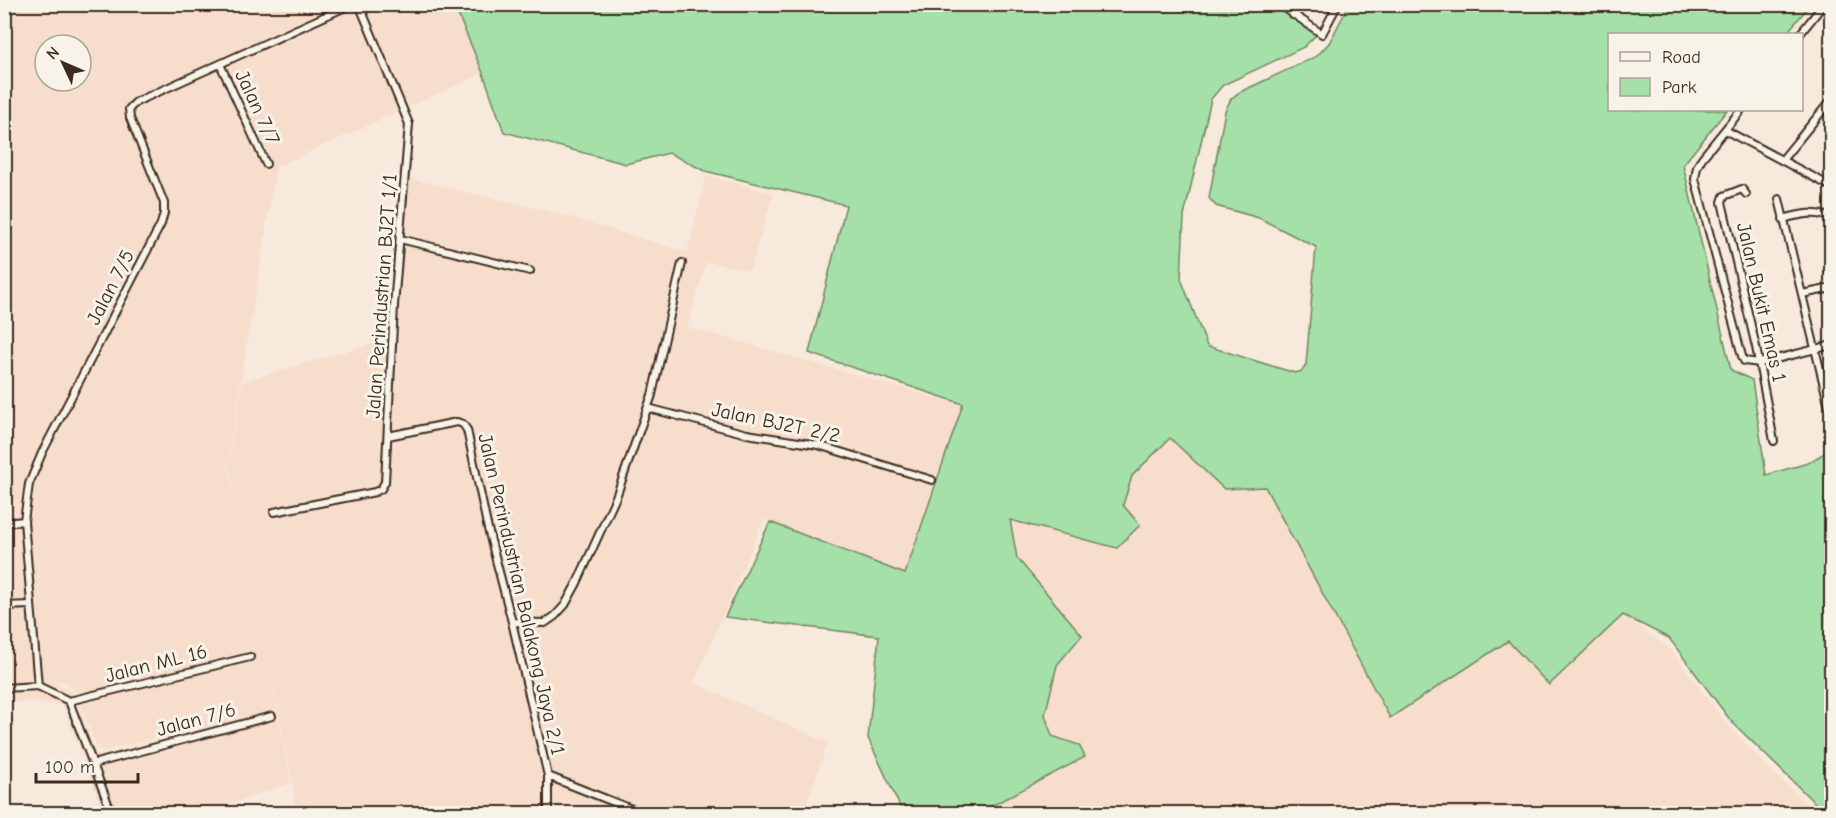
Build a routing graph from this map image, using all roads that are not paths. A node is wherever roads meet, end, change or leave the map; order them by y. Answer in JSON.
{"nodes":[{"id":1,"x":352,"y":4,"type":"edge"},
{"id":2,"x":359,"y":4,"type":"edge"},
{"id":3,"x":1279,"y":4,"type":"edge"},
{"id":4,"x":1299,"y":4,"type":"edge"},
{"id":5,"x":1338,"y":4,"type":"edge"},
{"id":6,"x":1824,"y":4,"type":"edge"},
{"id":7,"x":1293,"y":15,"type":"junction"},
{"id":8,"x":1801,"y":33,"type":"edge"},
{"id":9,"x":220,"y":64,"type":"junction"},
{"id":10,"x":1832,"y":99,"type":"edge"},
{"id":11,"x":1740,"y":111,"type":"edge"},
{"id":12,"x":1725,"y":130,"type":"junction"},
{"id":13,"x":1782,"y":160,"type":"junction"},
{"id":14,"x":266,"y":164,"type":"dead end"},
{"id":15,"x":1832,"y":187,"type":"edge"},
{"id":16,"x":1746,"y":194,"type":"dead end"},
{"id":17,"x":1779,"y":199,"type":"dead end"},
{"id":18,"x":1784,"y":219,"type":"junction"},
{"id":19,"x":1832,"y":220,"type":"edge"},
{"id":20,"x":400,"y":239,"type":"junction"},
{"id":21,"x":682,"y":263,"type":"dead end"},
{"id":22,"x":530,"y":271,"type":"dead end"},
{"id":23,"x":1832,"y":288,"type":"edge"},
{"id":24,"x":1802,"y":294,"type":"junction"},
{"id":25,"x":1832,"y":345,"type":"edge"},
{"id":26,"x":1815,"y":350,"type":"junction"},
{"id":27,"x":1760,"y":363,"type":"junction"},
{"id":28,"x":648,"y":408,"type":"junction"},
{"id":29,"x":1832,"y":419,"type":"edge"},
{"id":30,"x":388,"y":436,"type":"junction"},
{"id":31,"x":1774,"y":441,"type":"dead end"},
{"id":32,"x":932,"y":480,"type":"dead end"},
{"id":33,"x":274,"y":512,"type":"dead end"},
{"id":34,"x":24,"y":521,"type":"junction"},
{"id":35,"x":4,"y":523,"type":"edge"},
{"id":36,"x":31,"y":605,"type":"junction"},
{"id":37,"x":4,"y":606,"type":"edge"},
{"id":38,"x":512,"y":622,"type":"junction"},
{"id":39,"x":250,"y":657,"type":"dead end"},
{"id":40,"x":38,"y":686,"type":"junction"},
{"id":41,"x":4,"y":688,"type":"edge"},
{"id":42,"x":69,"y":701,"type":"junction"},
{"id":43,"x":272,"y":716,"type":"dead end"},
{"id":44,"x":93,"y":764,"type":"junction"},
{"id":45,"x":548,"y":776,"type":"junction"},
{"id":46,"x":112,"y":813,"type":"edge"},
{"id":47,"x":548,"y":813,"type":"edge"},
{"id":48,"x":644,"y":813,"type":"edge"}],
"edges":[{"from":1,"to":9,"type":"street","name":"Jalan 7/5"},
{"from":2,"to":20,"type":"street","name":"Jalan Perindustrian BJ2T 1/1"},
{"from":3,"to":7,"type":"street"},
{"from":4,"to":7,"type":"street"},
{"from":5,"to":7,"type":"street"},
{"from":6,"to":8,"type":"street"},
{"from":9,"to":14,"type":"street","name":"Jalan 7/7"},
{"from":9,"to":34,"type":"street","name":"Jalan 7/5"},
{"from":10,"to":13,"type":"street"},
{"from":11,"to":12,"type":"street"},
{"from":12,"to":13,"type":"street"},
{"from":12,"to":27,"type":"street"},
{"from":13,"to":15,"type":"street"},
{"from":16,"to":27,"type":"street","name":"Jalan Bukit Emas 1"},
{"from":17,"to":18,"type":"street"},
{"from":18,"to":19,"type":"street"},
{"from":18,"to":24,"type":"street"},
{"from":20,"to":22,"type":"street"},
{"from":20,"to":30,"type":"street","name":"Jalan Perindustrian BJ2T 1/1"},
{"from":21,"to":28,"type":"street"},
{"from":23,"to":24,"type":"street"},
{"from":24,"to":26,"type":"street"},
{"from":25,"to":26,"type":"street"},
{"from":26,"to":27,"type":"street"},
{"from":26,"to":29,"type":"street"},
{"from":27,"to":31,"type":"street","name":"Jalan Bukit Emas 1"},
{"from":28,"to":32,"type":"street","name":"Jalan BJ2T 2/2"},
{"from":28,"to":38,"type":"street"},
{"from":30,"to":33,"type":"street","name":"Jalan Perindustrian BJ2T 1/1"},
{"from":30,"to":38,"type":"street","name":"Jalan Perindustrian Balakong Jaya 2/1"},
{"from":34,"to":35,"type":"street"},
{"from":34,"to":36,"type":"street","name":"Jalan 7/5"},
{"from":36,"to":37,"type":"street"},
{"from":36,"to":40,"type":"street","name":"Jalan 7/5"},
{"from":38,"to":45,"type":"street","name":"Jalan Perindustrian Balakong Jaya 2/1"},
{"from":39,"to":42,"type":"street","name":"Jalan ML 16"},
{"from":40,"to":41,"type":"street"},
{"from":40,"to":42,"type":"street"},
{"from":42,"to":44,"type":"street"},
{"from":43,"to":44,"type":"street","name":"Jalan 7/6"},
{"from":44,"to":46,"type":"street"},
{"from":45,"to":47,"type":"street","name":"Jalan Perindustrian Balakong Jaya 2/1"},
{"from":45,"to":48,"type":"street"}]}
